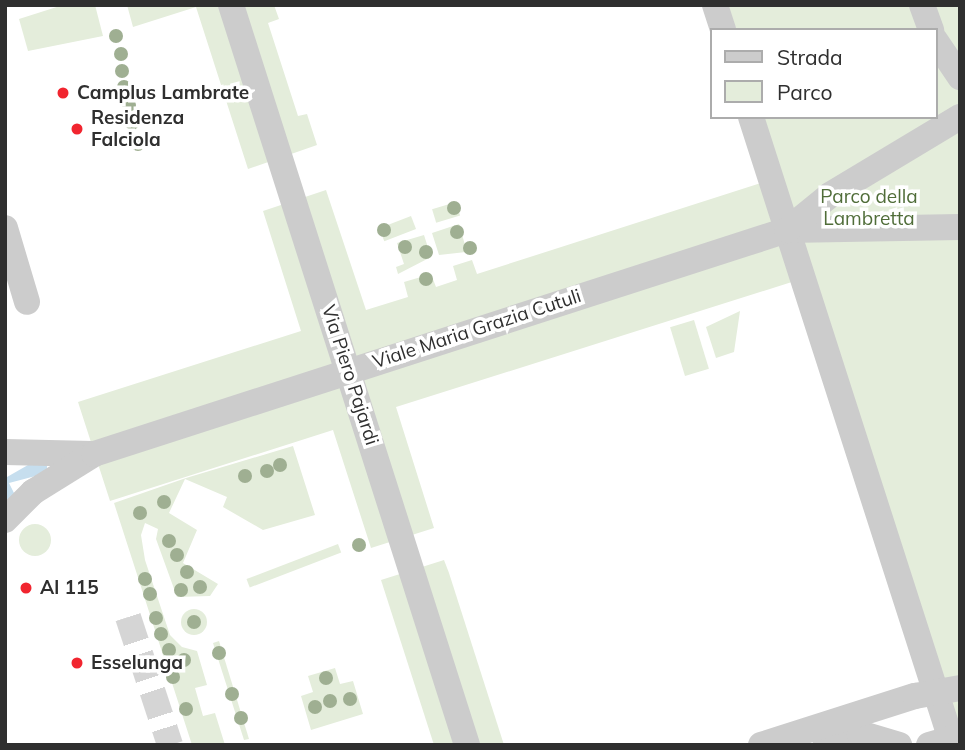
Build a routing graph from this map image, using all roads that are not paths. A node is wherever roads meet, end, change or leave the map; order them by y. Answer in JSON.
{"nodes":[{"id":1,"x":231,"y":5,"type":"edge"},
{"id":2,"x":715,"y":5,"type":"edge"},
{"id":3,"x":922,"y":5,"type":"edge"},
{"id":4,"x":722,"y":28,"type":"edge"},
{"id":5,"x":930,"y":28,"type":"edge"},
{"id":6,"x":937,"y":43,"type":"edge"},
{"id":7,"x":960,"y":78,"type":"edge"},
{"id":8,"x":960,"y":117,"type":"edge"},
{"id":9,"x":752,"y":119,"type":"edge"},
{"id":10,"x":960,"y":227,"type":"edge"},
{"id":11,"x":5,"y":228,"type":"edge"},
{"id":12,"x":783,"y":231,"type":"junction"},
{"id":13,"x":27,"y":302,"type":"dead end"},
{"id":14,"x":349,"y":370,"type":"junction"},
{"id":15,"x":5,"y":452,"type":"edge"},
{"id":16,"x":94,"y":454,"type":"junction"},
{"id":17,"x":5,"y":520,"type":"edge"},
{"id":18,"x":948,"y":691,"type":"edge"},
{"id":19,"x":945,"y":736,"type":"edge"},
{"id":20,"x":467,"y":745,"type":"edge"},
{"id":21,"x":761,"y":745,"type":"edge"},
{"id":22,"x":795,"y":745,"type":"edge"},
{"id":23,"x":899,"y":745,"type":"edge"}],
"edges":[{"from":1,"to":14,"type":"street","name":"Via Piero Pajardi"},
{"from":2,"to":4,"type":"street"},
{"from":3,"to":5,"type":"street"},
{"from":6,"to":7,"type":"street"},
{"from":8,"to":12,"type":"street"},
{"from":9,"to":12,"type":"street"},
{"from":10,"to":12,"type":"street"},
{"from":11,"to":13,"type":"street"},
{"from":12,"to":14,"type":"street","name":"Viale Maria Grazia Cutuli"},
{"from":12,"to":18,"type":"street"},
{"from":14,"to":16,"type":"street","name":"Viale Maria Grazia Cutuli"},
{"from":14,"to":20,"type":"street","name":"Via Piero Pajardi"},
{"from":15,"to":16,"type":"street"},
{"from":16,"to":17,"type":"street"},
{"from":18,"to":19,"type":"street"},
{"from":18,"to":21,"type":"street"},
{"from":22,"to":23,"type":"street"}]}
